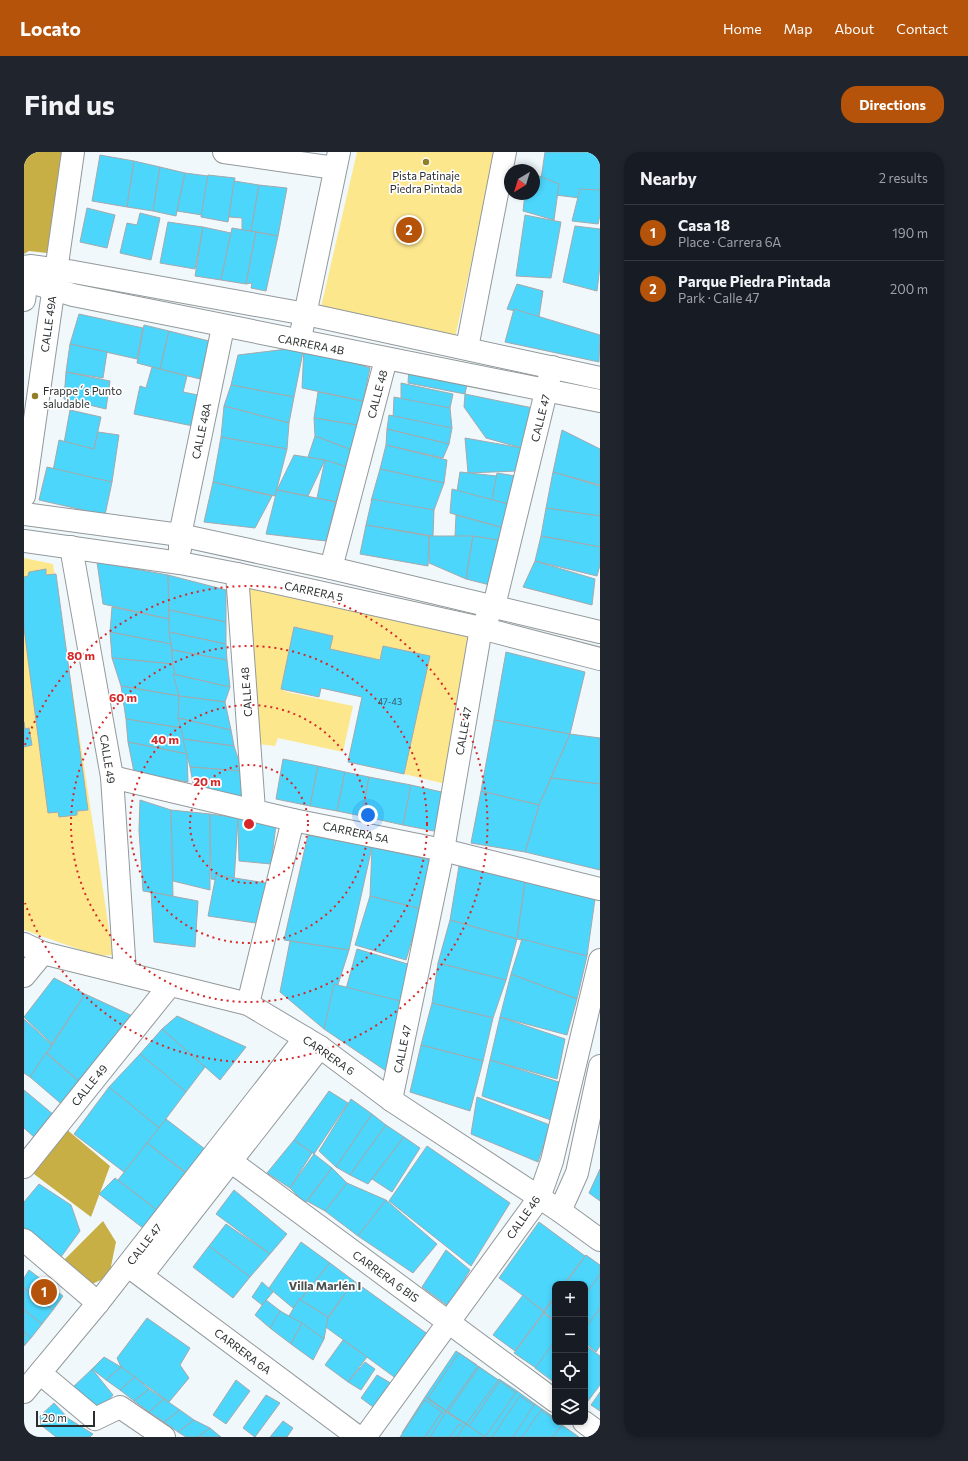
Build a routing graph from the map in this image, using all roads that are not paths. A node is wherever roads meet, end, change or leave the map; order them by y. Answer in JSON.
{"nodes":[{"id":1,"x":73,"y":152,"type":"edge"},
{"id":2,"x":224,"y":152,"type":"edge"},
{"id":3,"x":505,"y":152,"type":"edge"},
{"id":4,"x":337,"y":160,"type":"edge"},
{"id":5,"x":56,"y":269,"type":"junction"},
{"id":6,"x":26,"y":279,"type":"edge"},
{"id":7,"x":53,"y":290,"type":"junction"},
{"id":8,"x":306,"y":314,"type":"junction"},
{"id":9,"x":223,"y":327,"type":"junction"},
{"id":10,"x":299,"y":341,"type":"junction"},
{"id":11,"x":467,"y":348,"type":"junction"},
{"id":12,"x":386,"y":359,"type":"junction"},
{"id":13,"x":552,"y":367,"type":"junction"},
{"id":14,"x":600,"y":378,"type":"edge"},
{"id":15,"x":547,"y":389,"type":"junction"},
{"id":16,"x":600,"y":401,"type":"edge"},
{"id":17,"x":24,"y":496,"type":"edge"},
{"id":18,"x":24,"y":514,"type":"edge"},
{"id":19,"x":180,"y":535,"type":"junction"},
{"id":20,"x":24,"y":541,"type":"edge"},
{"id":21,"x":71,"y":547,"type":"junction"},
{"id":22,"x":180,"y":563,"type":"junction"},
{"id":23,"x":331,"y":568,"type":"junction"},
{"id":24,"x":238,"y":574,"type":"junction"},
{"id":25,"x":494,"y":606,"type":"junction"},
{"id":26,"x":481,"y":628,"type":"junction"},
{"id":27,"x":600,"y":632,"type":"edge"},
{"id":28,"x":600,"y":659,"type":"edge"},
{"id":29,"x":112,"y":777,"type":"junction"},
{"id":30,"x":254,"y":810,"type":"junction"},
{"id":31,"x":293,"y":820,"type":"junction"},
{"id":32,"x":443,"y":850,"type":"junction"},
{"id":33,"x":600,"y":889,"type":"edge"},
{"id":34,"x":34,"y":949,"type":"edge"},
{"id":35,"x":600,"y":960,"type":"edge"},
{"id":36,"x":125,"y":973,"type":"junction"},
{"id":37,"x":24,"y":976,"type":"edge"},
{"id":38,"x":170,"y":985,"type":"junction"},
{"id":39,"x":248,"y":1004,"type":"junction"},
{"id":40,"x":312,"y":1043,"type":"junction"},
{"id":41,"x":600,"y":1066,"type":"edge"},
{"id":42,"x":391,"y":1100,"type":"junction"},
{"id":43,"x":224,"y":1157,"type":"junction"},
{"id":44,"x":24,"y":1167,"type":"edge"},
{"id":45,"x":538,"y":1198,"type":"junction"},
{"id":46,"x":560,"y":1211,"type":"junction"},
{"id":47,"x":24,"y":1240,"type":"edge"},
{"id":48,"x":600,"y":1240,"type":"edge"},
{"id":49,"x":135,"y":1270,"type":"junction"},
{"id":50,"x":98,"y":1303,"type":"junction"},
{"id":51,"x":448,"y":1322,"type":"junction"},
{"id":52,"x":40,"y":1373,"type":"junction"},
{"id":53,"x":24,"y":1392,"type":"edge"},
{"id":54,"x":552,"y":1399,"type":"edge"},
{"id":55,"x":588,"y":1425,"type":"edge"},
{"id":56,"x":600,"y":1434,"type":"edge"},
{"id":57,"x":164,"y":1437,"type":"edge"},
{"id":58,"x":358,"y":1437,"type":"edge"},
{"id":59,"x":365,"y":1437,"type":"edge"}],
"edges":[{"from":1,"to":5,"type":"street","name":"CALLE 49A"},
{"from":2,"to":4,"type":"street"},
{"from":3,"to":11,"type":"street"},
{"from":4,"to":8,"type":"street"},
{"from":5,"to":6,"type":"street","name":"CARRERA 4B"},
{"from":5,"to":7,"type":"street","name":"CALLE 49A"},
{"from":5,"to":8,"type":"street","name":"CARRERA 4B"},
{"from":6,"to":7,"type":"street","name":"CARRERA 4B"},
{"from":7,"to":9,"type":"street","name":"CARRERA 4B"},
{"from":7,"to":17,"type":"street","name":"CALLE 49A"},
{"from":8,"to":10,"type":"street"},
{"from":8,"to":11,"type":"street","name":"CARRERA 4B"},
{"from":9,"to":10,"type":"street","name":"CARRERA 4B"},
{"from":9,"to":19,"type":"street","name":"CALLE 48A"},
{"from":10,"to":12,"type":"street","name":"CARRERA 4B"},
{"from":11,"to":13,"type":"street","name":"CARRERA 4B"},
{"from":12,"to":15,"type":"street","name":"CARRERA 4B"},
{"from":12,"to":23,"type":"street","name":"CALLE 48"},
{"from":13,"to":14,"type":"street","name":"CARRERA 4B"},
{"from":13,"to":15,"type":"street","name":"CALLE 47"},
{"from":15,"to":16,"type":"street","name":"CARRERA 4B"},
{"from":15,"to":25,"type":"street","name":"CALLE 47"},
{"from":18,"to":19,"type":"street"},
{"from":19,"to":22,"type":"street","name":"CALLE 48A"},
{"from":19,"to":23,"type":"street"},
{"from":20,"to":21,"type":"street","name":"CARRERA 5"},
{"from":21,"to":22,"type":"street","name":"CARRERA 5"},
{"from":21,"to":29,"type":"street","name":"CALLE 49"},
{"from":22,"to":24,"type":"street","name":"CARRERA 5"},
{"from":23,"to":25,"type":"street"},
{"from":24,"to":26,"type":"street","name":"CARRERA 5"},
{"from":24,"to":30,"type":"street","name":"CALLE 48"},
{"from":25,"to":26,"type":"street","name":"CALLE 47"},
{"from":25,"to":27,"type":"street"},
{"from":26,"to":28,"type":"street","name":"CARRERA 5"},
{"from":26,"to":32,"type":"street","name":"CALLE 47"},
{"from":29,"to":30,"type":"street","name":"CARRERA 5A"},
{"from":29,"to":36,"type":"street","name":"CALLE 49"},
{"from":30,"to":31,"type":"street","name":"CARRERA 5A"},
{"from":31,"to":32,"type":"street","name":"CARRERA 5A"},
{"from":31,"to":39,"type":"street"},
{"from":32,"to":33,"type":"street","name":"CARRERA 5A"},
{"from":32,"to":42,"type":"street","name":"CALLE 47"},
{"from":34,"to":36,"type":"street","name":"CARRERA 6"},
{"from":34,"to":37,"type":"street"},
{"from":35,"to":45,"type":"street","name":"CALLE 46"},
{"from":36,"to":38,"type":"street","name":"CARRERA 6"},
{"from":38,"to":39,"type":"street","name":"CARRERA 6"},
{"from":38,"to":44,"type":"street","name":"CALLE 49"},
{"from":39,"to":40,"type":"street","name":"CARRERA 6"},
{"from":40,"to":42,"type":"street","name":"CARRERA 6"},
{"from":40,"to":43,"type":"street","name":"CALLE 47"},
{"from":41,"to":46,"type":"street"},
{"from":42,"to":45,"type":"street","name":"CARRERA 6"},
{"from":43,"to":49,"type":"street","name":"CALLE 47"},
{"from":43,"to":51,"type":"street","name":"CARRERA 6 BIS"},
{"from":45,"to":46,"type":"street","name":"CARRERA 6"},
{"from":45,"to":51,"type":"street","name":"CALLE 46"},
{"from":46,"to":48,"type":"street","name":"CARRERA 6"},
{"from":47,"to":50,"type":"street"},
{"from":49,"to":50,"type":"street","name":"CALLE 47"},
{"from":49,"to":58,"type":"street","name":"CARRERA 6A"},
{"from":50,"to":52,"type":"street","name":"CALLE 47"},
{"from":51,"to":54,"type":"street","name":"CARRERA 6 BIS"},
{"from":51,"to":59,"type":"street","name":"CALLE 46"},
{"from":52,"to":53,"type":"street","name":"CALLE 47"},
{"from":52,"to":57,"type":"street"},
{"from":55,"to":56,"type":"street"}]}
